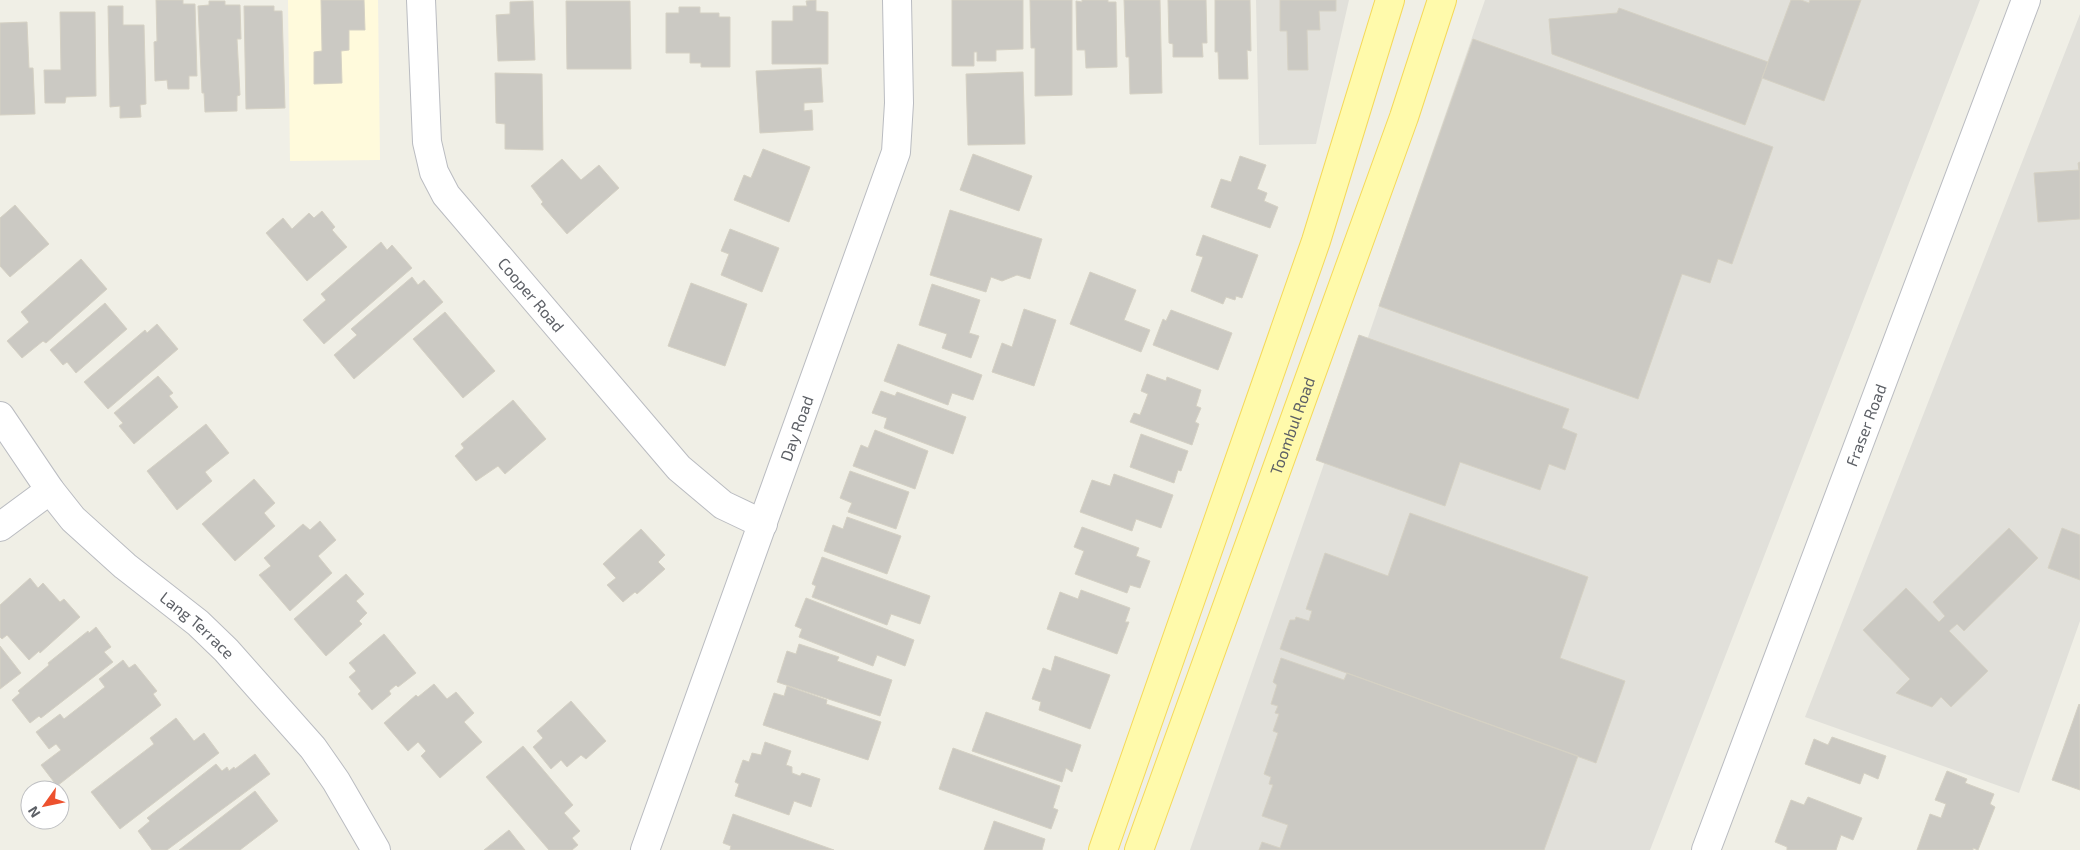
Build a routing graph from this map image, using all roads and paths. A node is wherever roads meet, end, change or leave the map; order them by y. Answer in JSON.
{"nodes":[{"id":1,"x":422,"y":0,"type":"edge"},
{"id":2,"x":897,"y":0,"type":"edge"},
{"id":3,"x":1390,"y":0,"type":"edge"},
{"id":4,"x":1442,"y":0,"type":"edge"},
{"id":5,"x":2026,"y":0,"type":"edge"},
{"id":6,"x":0,"y":416,"type":"edge"},
{"id":7,"x":50,"y":490,"type":"junction"},
{"id":8,"x":763,"y":524,"type":"junction"},
{"id":9,"x":0,"y":527,"type":"edge"},
{"id":10,"x":376,"y":850,"type":"edge"},
{"id":11,"x":645,"y":850,"type":"edge"},
{"id":12,"x":1103,"y":850,"type":"edge"},
{"id":13,"x":1139,"y":850,"type":"edge"},
{"id":14,"x":1706,"y":850,"type":"edge"}],
"edges":[{"from":1,"to":8,"type":"street","name":"Cooper Road"},
{"from":2,"to":8,"type":"street","name":"Day Road"},
{"from":3,"to":12,"type":"main road"},
{"from":4,"to":13,"type":"main road","name":"Toombul Road"},
{"from":5,"to":14,"type":"street","name":"Fraser Road"},
{"from":6,"to":7,"type":"street","name":"Lang Terrace"},
{"from":7,"to":9,"type":"street"},
{"from":7,"to":10,"type":"street","name":"Lang Terrace"},
{"from":8,"to":11,"type":"street","name":"Day Road"}]}
